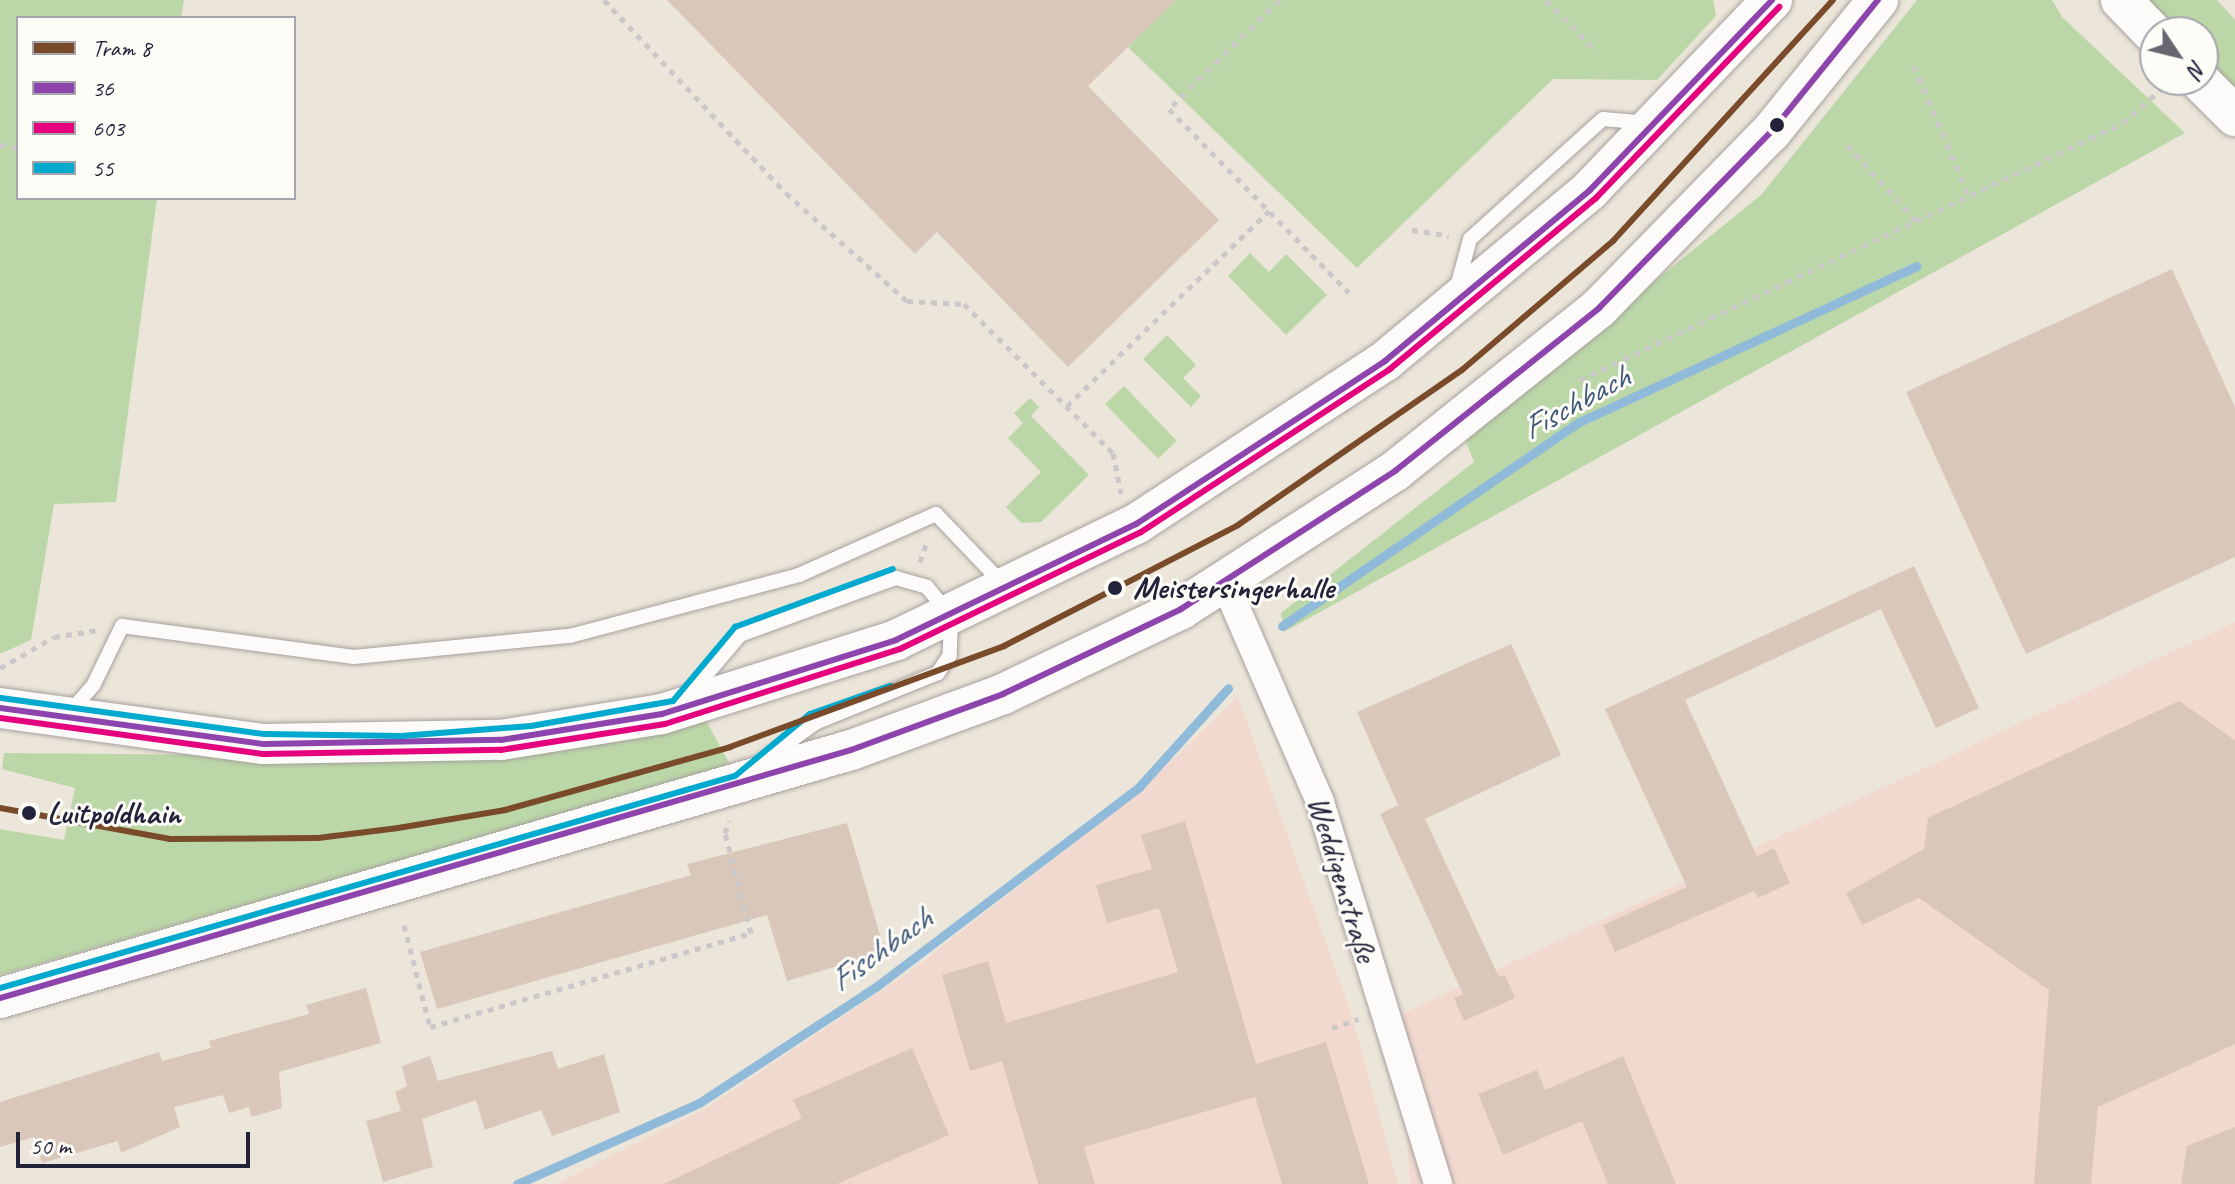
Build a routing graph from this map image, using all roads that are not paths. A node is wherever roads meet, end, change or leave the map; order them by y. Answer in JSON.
{"nodes":[{"id":1,"x":1772,"y":0,"type":"edge"},
{"id":2,"x":1878,"y":0,"type":"edge"},
{"id":3,"x":2121,"y":0,"type":"edge"},
{"id":4,"x":2139,"y":19,"type":"edge"},
{"id":5,"x":2215,"y":96,"type":"edge"},
{"id":6,"x":2235,"y":116,"type":"edge"},
{"id":7,"x":1656,"y":125,"type":"junction"},
{"id":8,"x":1452,"y":310,"type":"junction"},
{"id":9,"x":1225,"y":583,"type":"junction"},
{"id":10,"x":1009,"y":590,"type":"junction"},
{"id":11,"x":951,"y":617,"type":"junction"},
{"id":12,"x":678,"y":710,"type":"junction"},
{"id":13,"x":4,"y":711,"type":"edge"},
{"id":14,"x":63,"y":719,"type":"junction"},
{"id":15,"x":740,"y":785,"type":"junction"},
{"id":16,"x":0,"y":998,"type":"edge"},
{"id":17,"x":1438,"y":1184,"type":"edge"}],
"edges":[{"from":1,"to":7,"type":"main road"},
{"from":2,"to":9,"type":"main road"},
{"from":3,"to":4,"type":"main road"},
{"from":5,"to":6,"type":"main road"},
{"from":7,"to":8,"type":"main road"},
{"from":7,"to":8,"type":"lane"},
{"from":8,"to":10,"type":"main road"},
{"from":9,"to":15,"type":"main road"},
{"from":9,"to":17,"type":"street","name":"Weddigenstraße"},
{"from":10,"to":11,"type":"main road"},
{"from":10,"to":14,"type":"lane"},
{"from":11,"to":12,"type":"main road"},
{"from":11,"to":12,"type":"lane"},
{"from":11,"to":15,"type":"lane"},
{"from":12,"to":14,"type":"main road"},
{"from":13,"to":14,"type":"main road"},
{"from":15,"to":16,"type":"main road"}]}
